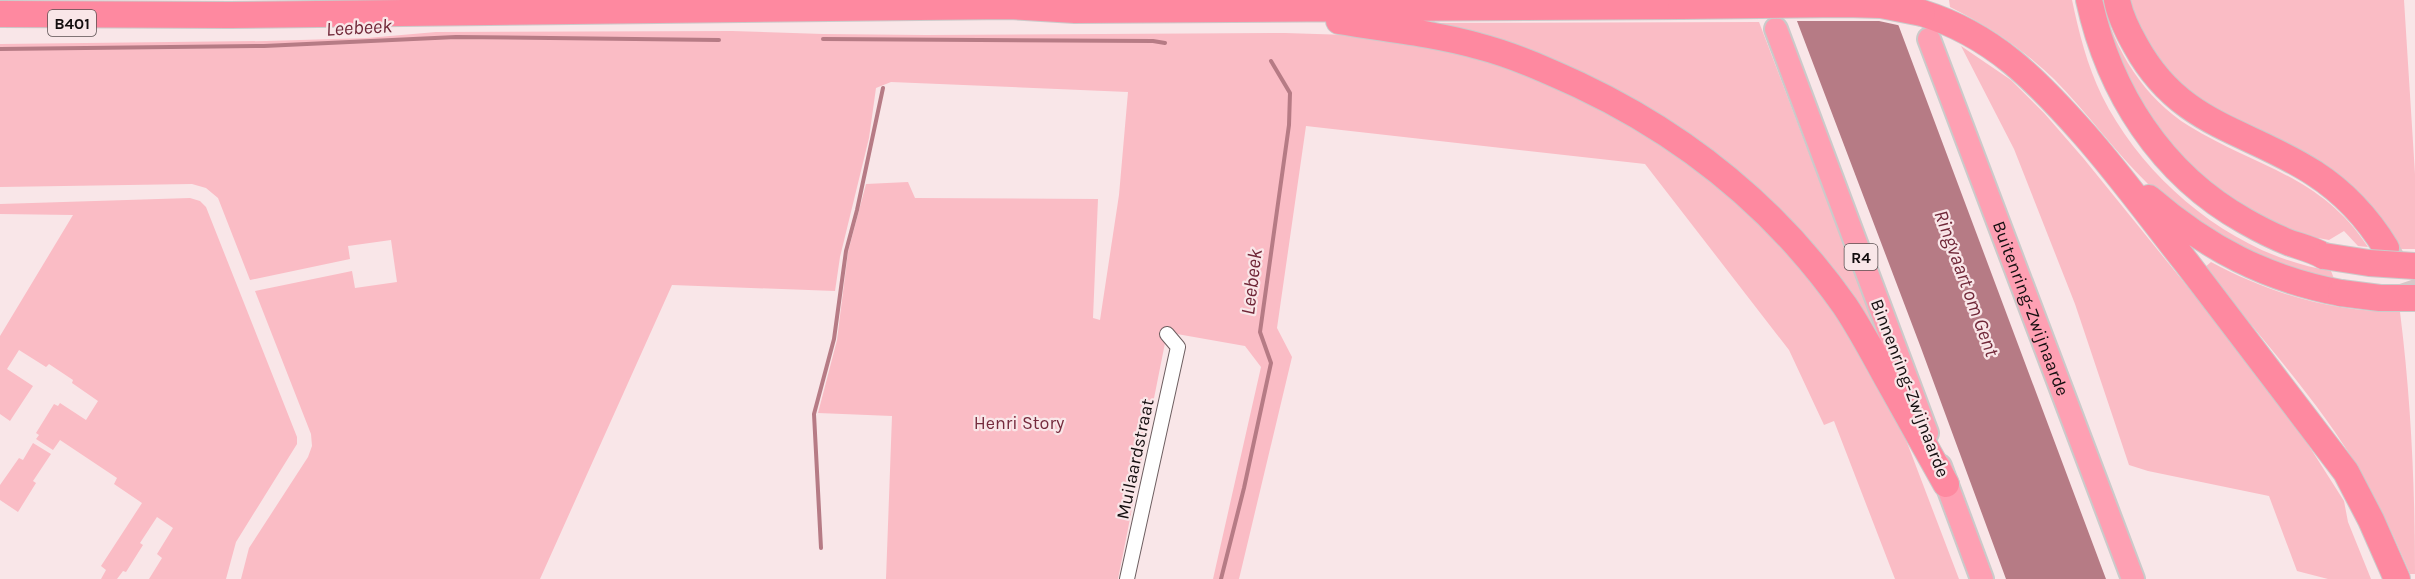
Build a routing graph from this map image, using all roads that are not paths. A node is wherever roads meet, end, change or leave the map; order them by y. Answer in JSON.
{"nodes":[{"id":1,"x":1063,"y":0,"type":"edge"},
{"id":2,"x":2089,"y":0,"type":"edge"},
{"id":3,"x":2117,"y":0,"type":"edge"},
{"id":4,"x":1009,"y":6,"type":"junction"},
{"id":5,"x":1264,"y":10,"type":"junction"},
{"id":6,"x":0,"y":14,"type":"edge"},
{"id":7,"x":230,"y":15,"type":"junction"},
{"id":8,"x":0,"y":26,"type":"edge"},
{"id":9,"x":1776,"y":29,"type":"dead end"},
{"id":10,"x":1929,"y":39,"type":"dead end"},
{"id":11,"x":2112,"y":167,"type":"junction"},
{"id":12,"x":2386,"y":248,"type":"tunnel mouth"},
{"id":13,"x":2415,"y":266,"type":"edge"},
{"id":14,"x":2415,"y":298,"type":"edge"},
{"id":15,"x":1167,"y":334,"type":"dead end"},
{"id":16,"x":1946,"y":484,"type":"junction"},
{"id":17,"x":1127,"y":579,"type":"edge"},
{"id":18,"x":1982,"y":579,"type":"edge"},
{"id":19,"x":2133,"y":579,"type":"edge"},
{"id":20,"x":2397,"y":579,"type":"edge"}],
"edges":[{"from":1,"to":4,"type":"highway"},
{"from":2,"to":13,"type":"highway","bridge":true},
{"from":3,"to":12,"type":"highway"},
{"from":4,"to":5,"type":"highway"},
{"from":4,"to":7,"type":"highway"},
{"from":5,"to":11,"type":"highway","bridge":true},
{"from":5,"to":16,"type":"highway","number":"R4"},
{"from":6,"to":7,"type":"highway"},
{"from":7,"to":8,"type":"highway","number":"B401"},
{"from":9,"to":16,"type":"highway","name":"Binnenring-Zwijnaarde","number":"R4"},
{"from":10,"to":19,"type":"highway","name":"Buitenring-Zwijnaarde"},
{"from":11,"to":14,"type":"highway","bridge":true},
{"from":11,"to":20,"type":"highway"},
{"from":15,"to":17,"type":"street","name":"Muilaardstraat"},
{"from":16,"to":18,"type":"highway","name":"Binnenring-Zwijnaarde","number":"R4"}]}
